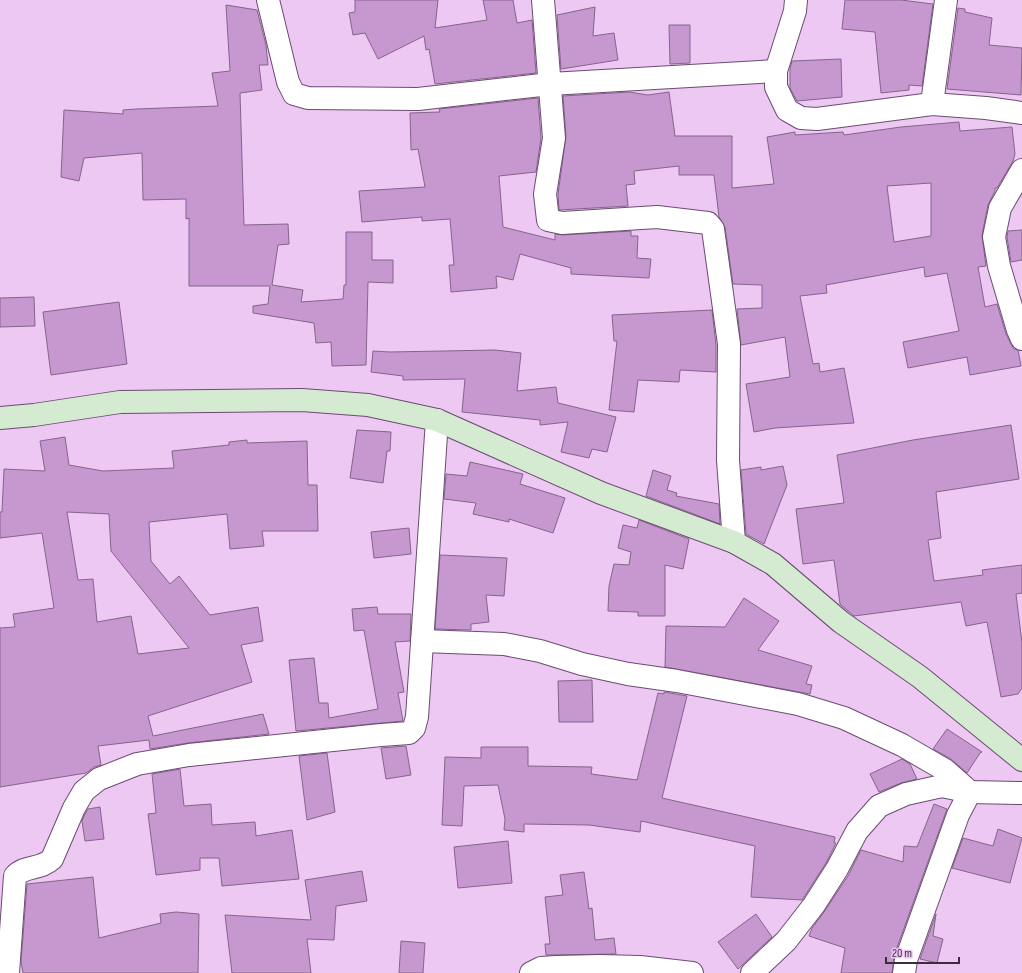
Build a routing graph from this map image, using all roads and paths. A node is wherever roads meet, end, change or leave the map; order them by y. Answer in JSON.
{"nodes":[{"id":1,"x":268,"y":0,"type":"edge"},
{"id":2,"x":543,"y":0,"type":"edge"},
{"id":3,"x":796,"y":0,"type":"edge"},
{"id":4,"x":946,"y":0,"type":"edge"},
{"id":5,"x":776,"y":71,"type":"junction"},
{"id":6,"x":550,"y":84,"type":"junction"},
{"id":7,"x":932,"y":104,"type":"junction"},
{"id":8,"x":1022,"y":113,"type":"edge"},
{"id":9,"x":1022,"y":170,"type":"edge"},
{"id":10,"x":1022,"y":339,"type":"edge"},
{"id":11,"x":0,"y":418,"type":"edge"},
{"id":12,"x":437,"y":420,"type":"junction"},
{"id":13,"x":734,"y":542,"type":"junction"},
{"id":14,"x":422,"y":640,"type":"junction"},
{"id":15,"x":1022,"y":760,"type":"edge"},
{"id":16,"x":970,"y":792,"type":"junction"},
{"id":17,"x":1022,"y":793,"type":"edge"},
{"id":18,"x":8,"y":973,"type":"edge"},
{"id":19,"x":531,"y":973,"type":"edge"},
{"id":20,"x":692,"y":973,"type":"edge"},
{"id":21,"x":752,"y":973,"type":"edge"},
{"id":22,"x":904,"y":973,"type":"edge"}],
"edges":[{"from":1,"to":6,"type":"street"},
{"from":2,"to":6,"type":"street"},
{"from":3,"to":5,"type":"street"},
{"from":4,"to":7,"type":"street"},
{"from":5,"to":6,"type":"street"},
{"from":5,"to":7,"type":"street"},
{"from":6,"to":13,"type":"street"},
{"from":7,"to":8,"type":"street"},
{"from":9,"to":10,"type":"street"},
{"from":11,"to":12,"type":"main road"},
{"from":12,"to":13,"type":"main road"},
{"from":12,"to":14,"type":"street"},
{"from":13,"to":15,"type":"main road"},
{"from":14,"to":16,"type":"street"},
{"from":14,"to":18,"type":"street"},
{"from":16,"to":17,"type":"street"},
{"from":16,"to":21,"type":"street"},
{"from":16,"to":22,"type":"street"},
{"from":19,"to":20,"type":"street"}]}
